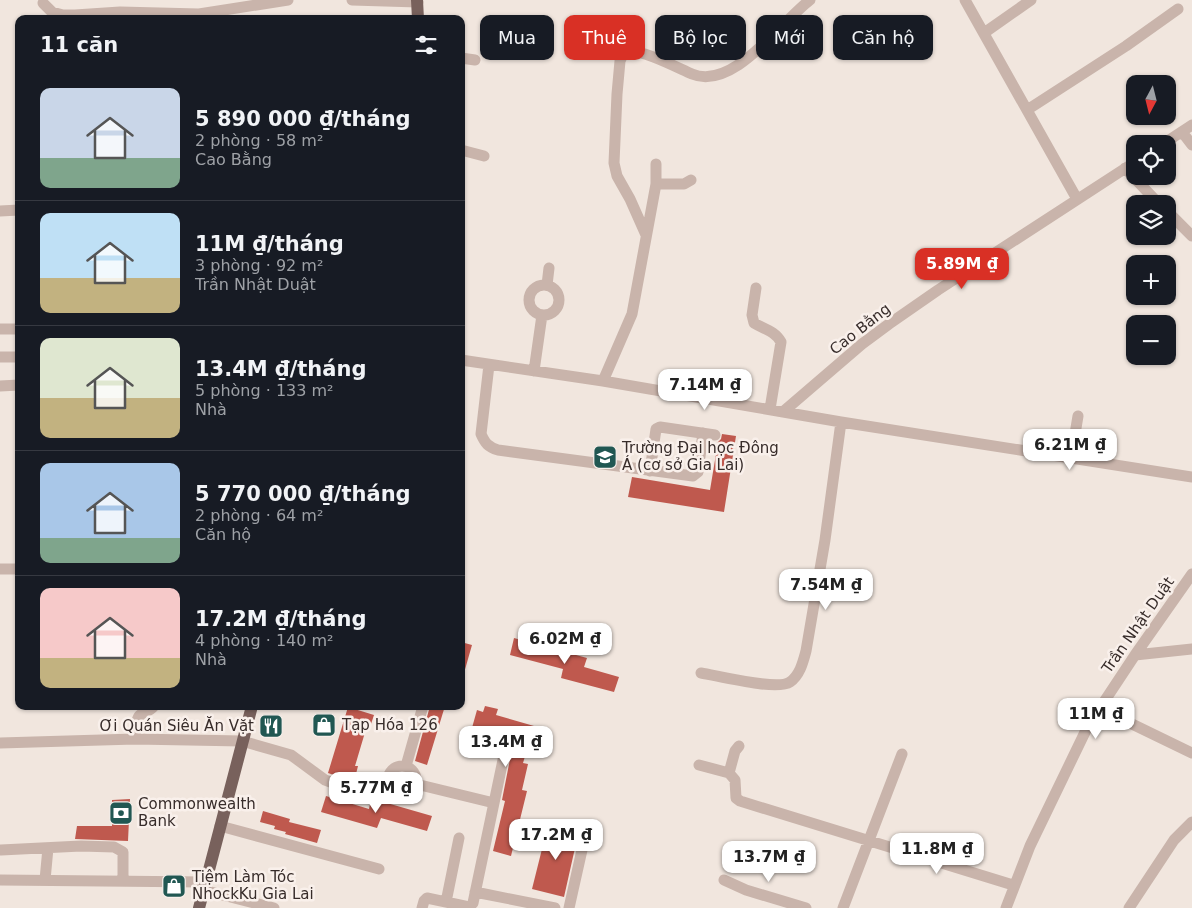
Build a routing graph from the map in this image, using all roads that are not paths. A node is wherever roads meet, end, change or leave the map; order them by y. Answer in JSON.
{"nodes":[{"id":1,"x":288,"y":0,"type":"edge"},
{"id":2,"x":352,"y":0,"type":"edge"},
{"id":3,"x":810,"y":0,"type":"edge"},
{"id":4,"x":965,"y":0,"type":"edge"},
{"id":5,"x":1031,"y":0,"type":"edge"},
{"id":6,"x":418,"y":1,"type":"edge"},
{"id":7,"x":43,"y":3,"type":"dead end"},
{"id":8,"x":230,"y":4,"type":"edge"},
{"id":9,"x":1178,"y":9,"type":"dead end"},
{"id":10,"x":418,"y":15,"type":"edge"},
{"id":11,"x":984,"y":33,"type":"junction"},
{"id":12,"x":465,"y":59,"type":"edge"},
{"id":13,"x":475,"y":60,"type":"dead end"},
{"id":14,"x":1027,"y":110,"type":"junction"},
{"id":15,"x":1192,"y":125,"type":"edge"},
{"id":16,"x":1182,"y":132,"type":"junction"},
{"id":17,"x":1176,"y":136,"type":"edge"},
{"id":18,"x":1192,"y":145,"type":"edge"},
{"id":19,"x":465,"y":151,"type":"edge"},
{"id":20,"x":484,"y":156,"type":"dead end"},
{"id":21,"x":656,"y":164,"type":"dead end"},
{"id":22,"x":1126,"y":168,"type":"edge"},
{"id":23,"x":691,"y":180,"type":"dead end"},
{"id":24,"x":656,"y":184,"type":"junction"},
{"id":25,"x":1077,"y":199,"type":"junction"},
{"id":26,"x":15,"y":210,"type":"edge"},
{"id":27,"x":0,"y":211,"type":"edge"},
{"id":28,"x":1176,"y":220,"type":"edge"},
{"id":29,"x":646,"y":235,"type":"junction"},
{"id":30,"x":1192,"y":236,"type":"edge"},
{"id":31,"x":549,"y":268,"type":"dead end"},
{"id":32,"x":546,"y":285,"type":"junction"},
{"id":33,"x":756,"y":288,"type":"dead end"},
{"id":34,"x":542,"y":315,"type":"junction"},
{"id":35,"x":0,"y":329,"type":"edge"},
{"id":36,"x":15,"y":329,"type":"edge"},
{"id":37,"x":0,"y":357,"type":"edge"},
{"id":38,"x":15,"y":357,"type":"edge"},
{"id":39,"x":465,"y":361,"type":"edge"},
{"id":40,"x":489,"y":365,"type":"junction"},
{"id":41,"x":534,"y":371,"type":"junction"},
{"id":42,"x":603,"y":381,"type":"junction"},
{"id":43,"x":15,"y":385,"type":"edge"},
{"id":44,"x":0,"y":386,"type":"edge"},
{"id":45,"x":770,"y":409,"type":"junction"},
{"id":46,"x":784,"y":411,"type":"junction"},
{"id":47,"x":1078,"y":416,"type":"dead end"},
{"id":48,"x":841,"y":422,"type":"junction"},
{"id":49,"x":1071,"y":458,"type":"junction"},
{"id":50,"x":650,"y":471,"type":"junction"},
{"id":51,"x":1192,"y":477,"type":"edge"},
{"id":52,"x":0,"y":569,"type":"edge"},
{"id":53,"x":15,"y":569,"type":"edge"},
{"id":54,"x":1192,"y":574,"type":"edge"},
{"id":55,"x":1192,"y":649,"type":"edge"},
{"id":56,"x":1135,"y":655,"type":"junction"},
{"id":57,"x":701,"y":673,"type":"dead end"},
{"id":58,"x":1099,"y":708,"type":"junction"},
{"id":59,"x":151,"y":710,"type":"edge"},
{"id":60,"x":251,"y":710,"type":"edge"},
{"id":61,"x":422,"y":710,"type":"edge"},
{"id":62,"x":135,"y":739,"type":"junction"},
{"id":63,"x":242,"y":741,"type":"junction"},
{"id":64,"x":0,"y":743,"type":"edge"},
{"id":65,"x":739,"y":746,"type":"dead end"},
{"id":66,"x":1192,"y":753,"type":"edge"},
{"id":67,"x":902,"y":754,"type":"dead end"},
{"id":68,"x":503,"y":760,"type":"dead end"},
{"id":69,"x":699,"y":765,"type":"dead end"},
{"id":70,"x":406,"y":766,"type":"junction"},
{"id":71,"x":729,"y":773,"type":"junction"},
{"id":72,"x":416,"y":784,"type":"junction"},
{"id":73,"x":390,"y":786,"type":"junction"},
{"id":74,"x":494,"y":803,"type":"junction"},
{"id":75,"x":1192,"y":822,"type":"edge"},
{"id":76,"x":220,"y":826,"type":"junction"},
{"id":77,"x":459,"y":838,"type":"dead end"},
{"id":78,"x":868,"y":840,"type":"junction"},
{"id":79,"x":584,"y":841,"type":"dead end"},
{"id":80,"x":48,"y":848,"type":"junction"},
{"id":81,"x":1,"y":850,"type":"dead end"},
{"id":82,"x":379,"y":869,"type":"dead end"},
{"id":83,"x":0,"y":880,"type":"edge"},
{"id":84,"x":45,"y":880,"type":"junction"},
{"id":85,"x":724,"y":880,"type":"dead end"},
{"id":86,"x":123,"y":881,"type":"junction"},
{"id":87,"x":1013,"y":885,"type":"junction"},
{"id":88,"x":204,"y":886,"type":"junction"},
{"id":89,"x":475,"y":892,"type":"junction"},
{"id":90,"x":438,"y":904,"type":"edge"},
{"id":91,"x":198,"y":908,"type":"edge"},
{"id":92,"x":274,"y":908,"type":"edge"},
{"id":93,"x":422,"y":908,"type":"edge"},
{"id":94,"x":555,"y":908,"type":"edge"},
{"id":95,"x":569,"y":908,"type":"edge"},
{"id":96,"x":806,"y":908,"type":"edge"},
{"id":97,"x":842,"y":908,"type":"edge"},
{"id":98,"x":1006,"y":908,"type":"edge"},
{"id":99,"x":1129,"y":908,"type":"edge"}],
"edges":[{"from":1,"to":8,"type":"street"},
{"from":2,"to":6,"type":"street"},
{"from":3,"to":29,"type":"street"},
{"from":4,"to":11,"type":"street"},
{"from":5,"to":11,"type":"street"},
{"from":6,"to":10,"type":"main road"},
{"from":7,"to":8,"type":"street"},
{"from":9,"to":14,"type":"street"},
{"from":11,"to":14,"type":"street"},
{"from":12,"to":13,"type":"street"},
{"from":14,"to":25,"type":"street"},
{"from":15,"to":16,"type":"street"},
{"from":16,"to":17,"type":"street"},
{"from":16,"to":18,"type":"street"},
{"from":19,"to":20,"type":"street"},
{"from":21,"to":24,"type":"street"},
{"from":22,"to":25,"type":"street","name":"Cao Bằng"},
{"from":23,"to":24,"type":"street"},
{"from":24,"to":29,"type":"street"},
{"from":25,"to":46,"type":"street","name":"Cao Bằng"},
{"from":26,"to":27,"type":"street"},
{"from":28,"to":30,"type":"street"},
{"from":29,"to":42,"type":"street"},
{"from":31,"to":32,"type":"street"},
{"from":32,"to":34,"type":"street"},
{"from":32,"to":34,"type":"street"},
{"from":33,"to":45,"type":"street"},
{"from":34,"to":41,"type":"street"},
{"from":35,"to":36,"type":"street"},
{"from":37,"to":38,"type":"street"},
{"from":39,"to":40,"type":"street"},
{"from":40,"to":41,"type":"street"},
{"from":40,"to":50,"type":"street"},
{"from":41,"to":42,"type":"street"},
{"from":42,"to":45,"type":"street"},
{"from":43,"to":44,"type":"street"},
{"from":45,"to":46,"type":"street"},
{"from":46,"to":48,"type":"street"},
{"from":47,"to":49,"type":"street"},
{"from":48,"to":49,"type":"street"},
{"from":48,"to":57,"type":"street"},
{"from":49,"to":51,"type":"street"},
{"from":50,"to":50,"type":"street"},
{"from":52,"to":53,"type":"street"},
{"from":54,"to":56,"type":"street","name":"Trần Nhật Duật"},
{"from":55,"to":56,"type":"street"},
{"from":56,"to":58,"type":"street","name":"Trần Nhật Duật"},
{"from":58,"to":66,"type":"street"},
{"from":58,"to":87,"type":"street","name":"Trần Nhật Duật"},
{"from":59,"to":62,"type":"street"},
{"from":60,"to":63,"type":"main road"},
{"from":61,"to":70,"type":"street"},
{"from":62,"to":63,"type":"street"},
{"from":62,"to":64,"type":"street"},
{"from":63,"to":73,"type":"street"},
{"from":63,"to":76,"type":"main road"},
{"from":65,"to":71,"type":"street"},
{"from":67,"to":78,"type":"street"},
{"from":68,"to":74,"type":"street"},
{"from":69,"to":71,"type":"street"},
{"from":70,"to":72,"type":"street"},
{"from":70,"to":73,"type":"street"},
{"from":71,"to":78,"type":"street"},
{"from":72,"to":73,"type":"street"},
{"from":72,"to":74,"type":"street"},
{"from":74,"to":89,"type":"street"},
{"from":75,"to":99,"type":"street"},
{"from":76,"to":82,"type":"street"},
{"from":76,"to":88,"type":"main road"},
{"from":77,"to":90,"type":"street"},
{"from":78,"to":87,"type":"street"},
{"from":78,"to":97,"type":"street"},
{"from":79,"to":95,"type":"street"},
{"from":80,"to":81,"type":"street"},
{"from":80,"to":84,"type":"street"},
{"from":80,"to":86,"type":"street"},
{"from":83,"to":84,"type":"street"},
{"from":84,"to":86,"type":"street"},
{"from":85,"to":96,"type":"street"},
{"from":86,"to":88,"type":"street"},
{"from":87,"to":98,"type":"street","name":"Trần Nhật Duật"},
{"from":88,"to":91,"type":"main road"},
{"from":88,"to":92,"type":"street"},
{"from":89,"to":90,"type":"street"},
{"from":89,"to":94,"type":"street"},
{"from":90,"to":93,"type":"street"}]}
